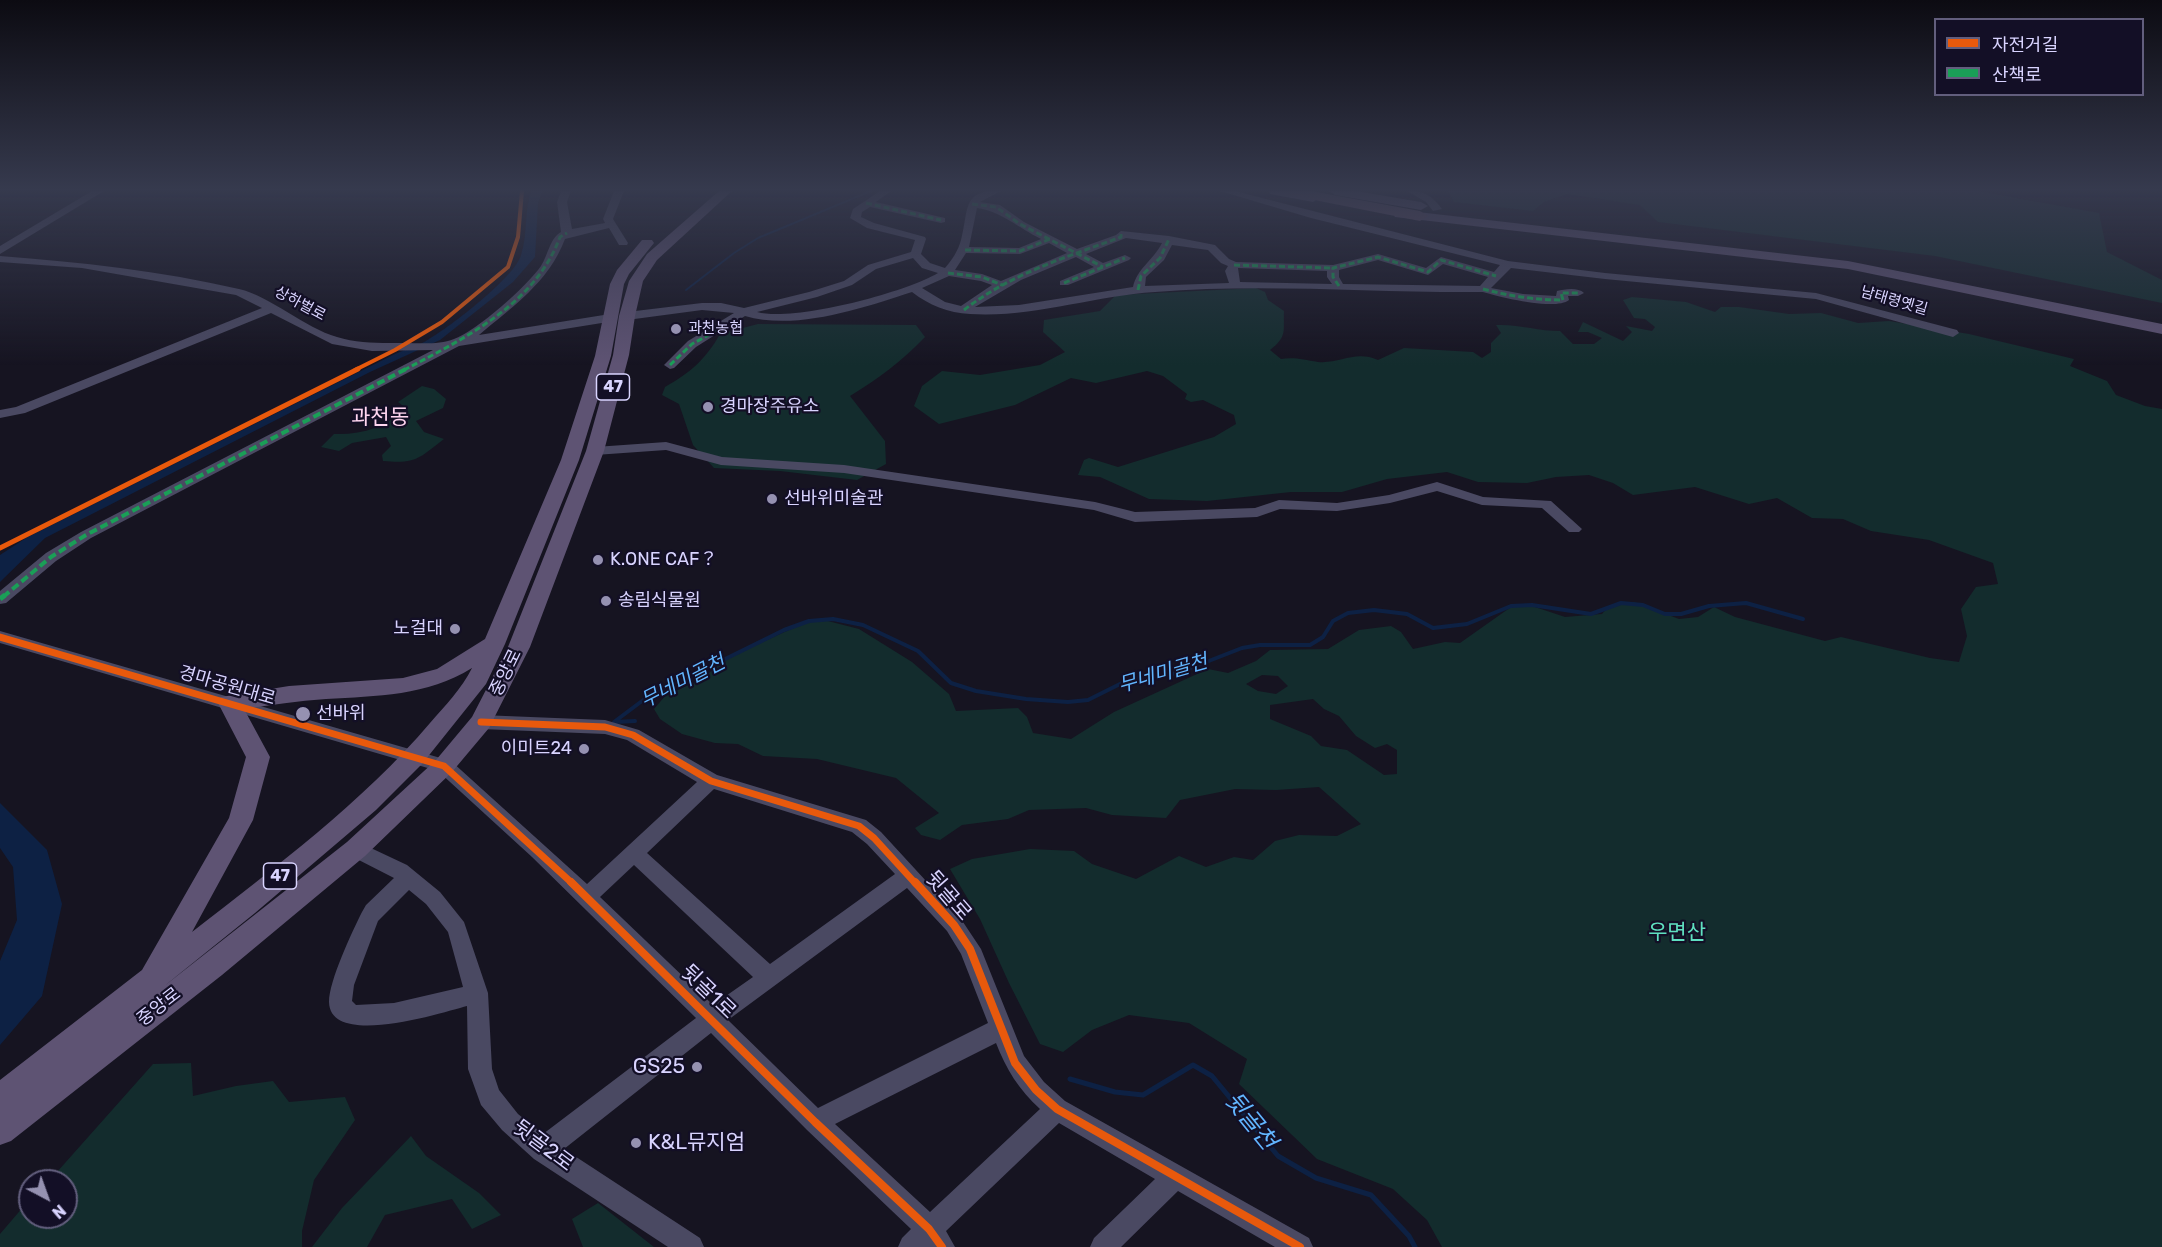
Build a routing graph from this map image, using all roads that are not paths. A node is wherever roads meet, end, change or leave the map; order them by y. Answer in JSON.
{"nodes":[{"id":1,"x":557,"y":249,"type":"edge"},
{"id":2,"x":641,"y":249,"type":"edge"},
{"id":3,"x":660,"y":249,"type":"edge"},
{"id":4,"x":918,"y":249,"type":"edge"},
{"id":5,"x":1025,"y":249,"type":"edge"},
{"id":6,"x":1070,"y":249,"type":"edge"},
{"id":7,"x":1088,"y":249,"type":"edge"},
{"id":8,"x":1164,"y":249,"type":"edge"},
{"id":9,"x":1213,"y":249,"type":"edge"},
{"id":10,"x":1448,"y":249,"type":"edge"},
{"id":11,"x":1710,"y":249,"type":"edge"},
{"id":12,"x":1791,"y":249,"type":"edge"},
{"id":13,"x":965,"y":250,"type":"joint"},
{"id":14,"x":1078,"y":253,"type":"junction"},
{"id":15,"x":916,"y":254,"type":"junction"},
{"id":16,"x":1125,"y":258,"type":"dead end"},
{"id":17,"x":0,"y":260,"type":"edge"},
{"id":18,"x":1508,"y":264,"type":"junction"},
{"id":19,"x":1234,"y":265,"type":"junction"},
{"id":20,"x":1103,"y":267,"type":"junction"},
{"id":21,"x":1333,"y":268,"type":"junction"},
{"id":22,"x":948,"y":273,"type":"junction"},
{"id":23,"x":1496,"y":276,"type":"junction"},
{"id":24,"x":1064,"y":283,"type":"dead end"},
{"id":25,"x":1002,"y":285,"type":"junction"},
{"id":26,"x":1235,"y":285,"type":"junction"},
{"id":27,"x":1339,"y":286,"type":"junction"},
{"id":28,"x":914,"y":288,"type":"junction"},
{"id":29,"x":1483,"y":289,"type":"junction"},
{"id":30,"x":1138,"y":290,"type":"junction"},
{"id":31,"x":1578,"y":293,"type":"dead end"},
{"id":32,"x":273,"y":308,"type":"junction"},
{"id":33,"x":964,"y":310,"type":"junction"},
{"id":34,"x":744,"y":312,"type":"junction"},
{"id":35,"x":619,"y":317,"type":"junction"},
{"id":36,"x":2162,"y":319,"type":"edge"},
{"id":37,"x":2162,"y":329,"type":"edge"},
{"id":38,"x":1953,"y":333,"type":"dead end"},
{"id":39,"x":455,"y":344,"type":"junction"},
{"id":40,"x":670,"y":365,"type":"dead end"},
{"id":41,"x":0,"y":414,"type":"edge"},
{"id":42,"x":595,"y":451,"type":"junction"},
{"id":43,"x":1574,"y":529,"type":"dead end"},
{"id":44,"x":0,"y":599,"type":"edge"},
{"id":45,"x":0,"y":637,"type":"edge"},
{"id":46,"x":494,"y":644,"type":"junction"},
{"id":47,"x":229,"y":703,"type":"junction"},
{"id":48,"x":481,"y":722,"type":"junction"},
{"id":49,"x":414,"y":758,"type":"junction"},
{"id":50,"x":444,"y":766,"type":"junction"},
{"id":51,"x":711,"y":781,"type":"junction"},
{"id":52,"x":356,"y":849,"type":"junction"},
{"id":53,"x":634,"y":853,"type":"junction"},
{"id":54,"x":908,"y":876,"type":"junction"},
{"id":55,"x":408,"y":878,"type":"junction"},
{"id":56,"x":587,"y":897,"type":"junction"},
{"id":57,"x":768,"y":978,"type":"junction"},
{"id":58,"x":150,"y":981,"type":"junction"},
{"id":59,"x":477,"y":993,"type":"junction"},
{"id":60,"x":712,"y":1019,"type":"junction"},
{"id":61,"x":1002,"y":1028,"type":"junction"},
{"id":62,"x":0,"y":1099,"type":"edge"},
{"id":63,"x":1057,"y":1109,"type":"junction"},
{"id":64,"x":814,"y":1122,"type":"junction"},
{"id":65,"x":0,"y":1130,"type":"edge"},
{"id":66,"x":543,"y":1150,"type":"junction"},
{"id":67,"x":1175,"y":1177,"type":"junction"},
{"id":68,"x":927,"y":1241,"type":"edge"},
{"id":69,"x":1294,"y":1246,"type":"edge"},
{"id":70,"x":691,"y":1247,"type":"edge"},
{"id":71,"x":1103,"y":1247,"type":"edge"}],
"edges":[{"from":1,"to":39,"type":"street"},
{"from":2,"to":35,"type":"main road","name":"중앙로"},
{"from":3,"to":35,"type":"main road","name":"중앙로","number":"47"},
{"from":4,"to":15,"type":"street"},
{"from":5,"to":13,"type":"street"},
{"from":6,"to":14,"type":"street"},
{"from":7,"to":14,"type":"street"},
{"from":8,"to":30,"type":"street"},
{"from":9,"to":19,"type":"street"},
{"from":10,"to":18,"type":"street","name":"남태령옛길"},
{"from":11,"to":37,"type":"main road"},
{"from":12,"to":36,"type":"main road"},
{"from":13,"to":22,"type":"street"},
{"from":14,"to":20,"type":"street"},
{"from":14,"to":25,"type":"street"},
{"from":15,"to":22,"type":"street"},
{"from":15,"to":34,"type":"street"},
{"from":16,"to":20,"type":"street"},
{"from":17,"to":32,"type":"street","name":"상하벌로"},
{"from":18,"to":23,"type":"street"},
{"from":18,"to":38,"type":"street","name":"남태령옛길"},
{"from":19,"to":21,"type":"street"},
{"from":19,"to":26,"type":"street"},
{"from":20,"to":24,"type":"street"},
{"from":21,"to":23,"type":"street"},
{"from":21,"to":27,"type":"street"},
{"from":22,"to":25,"type":"street"},
{"from":22,"to":28,"type":"street"},
{"from":23,"to":29,"type":"street"},
{"from":25,"to":33,"type":"street"},
{"from":26,"to":27,"type":"street"},
{"from":26,"to":30,"type":"street"},
{"from":27,"to":29,"type":"street"},
{"from":28,"to":33,"type":"street"},
{"from":28,"to":34,"type":"street"},
{"from":29,"to":31,"type":"street"},
{"from":30,"to":33,"type":"street"},
{"from":32,"to":39,"type":"street","name":"상하벌로"},
{"from":32,"to":41,"type":"street"},
{"from":34,"to":35,"type":"street"},
{"from":34,"to":40,"type":"street"},
{"from":35,"to":39,"type":"street"},
{"from":35,"to":42,"type":"main road","name":"중앙로","number":"47"},
{"from":35,"to":46,"type":"main road","name":"중앙로","number":"47"},
{"from":39,"to":44,"type":"street"},
{"from":42,"to":43,"type":"street"},
{"from":42,"to":48,"type":"main road","name":"중앙로","number":"47"},
{"from":45,"to":47,"type":"street","name":"경마공원대로"},
{"from":46,"to":47,"type":"main road"},
{"from":46,"to":49,"type":"main road","name":"중앙로","number":"47"},
{"from":47,"to":49,"type":"street","name":"경마공원대로"},
{"from":47,"to":58,"type":"main road"},
{"from":48,"to":50,"type":"main road","name":"중앙로","number":"47"},
{"from":48,"to":51,"type":"street","name":"뒷골로"},
{"from":49,"to":50,"type":"street","name":"경마공원대로"},
{"from":49,"to":58,"type":"main road","name":"중앙로","number":"47"},
{"from":50,"to":52,"type":"main road","name":"중앙로","number":"47"},
{"from":50,"to":56,"type":"street","name":"뒷골1로"},
{"from":51,"to":53,"type":"street"},
{"from":51,"to":54,"type":"street","name":"뒷골로"},
{"from":52,"to":55,"type":"street","name":"뒷골2로"},
{"from":52,"to":65,"type":"main road","name":"중앙로","number":"47"},
{"from":53,"to":56,"type":"street"},
{"from":53,"to":57,"type":"street"},
{"from":54,"to":57,"type":"street","name":"뒷골로"},
{"from":54,"to":61,"type":"street","name":"뒷골로"},
{"from":55,"to":59,"type":"street","name":"뒷골2로"},
{"from":55,"to":59,"type":"street"},
{"from":56,"to":60,"type":"street","name":"뒷골1로"},
{"from":57,"to":60,"type":"street","name":"뒷골로"},
{"from":58,"to":62,"type":"main road","name":"중앙로","number":"47"},
{"from":59,"to":66,"type":"street","name":"뒷골2로"},
{"from":60,"to":64,"type":"street","name":"뒷골1로"},
{"from":60,"to":66,"type":"street","name":"뒷골로"},
{"from":61,"to":63,"type":"street","name":"뒷골로"},
{"from":61,"to":64,"type":"street"},
{"from":63,"to":67,"type":"street","name":"뒷골로"},
{"from":63,"to":68,"type":"street"},
{"from":64,"to":68,"type":"street","name":"뒷골1로"},
{"from":66,"to":70,"type":"street","name":"뒷골2로"},
{"from":67,"to":69,"type":"street","name":"뒷골로"},
{"from":67,"to":71,"type":"street"}]}
